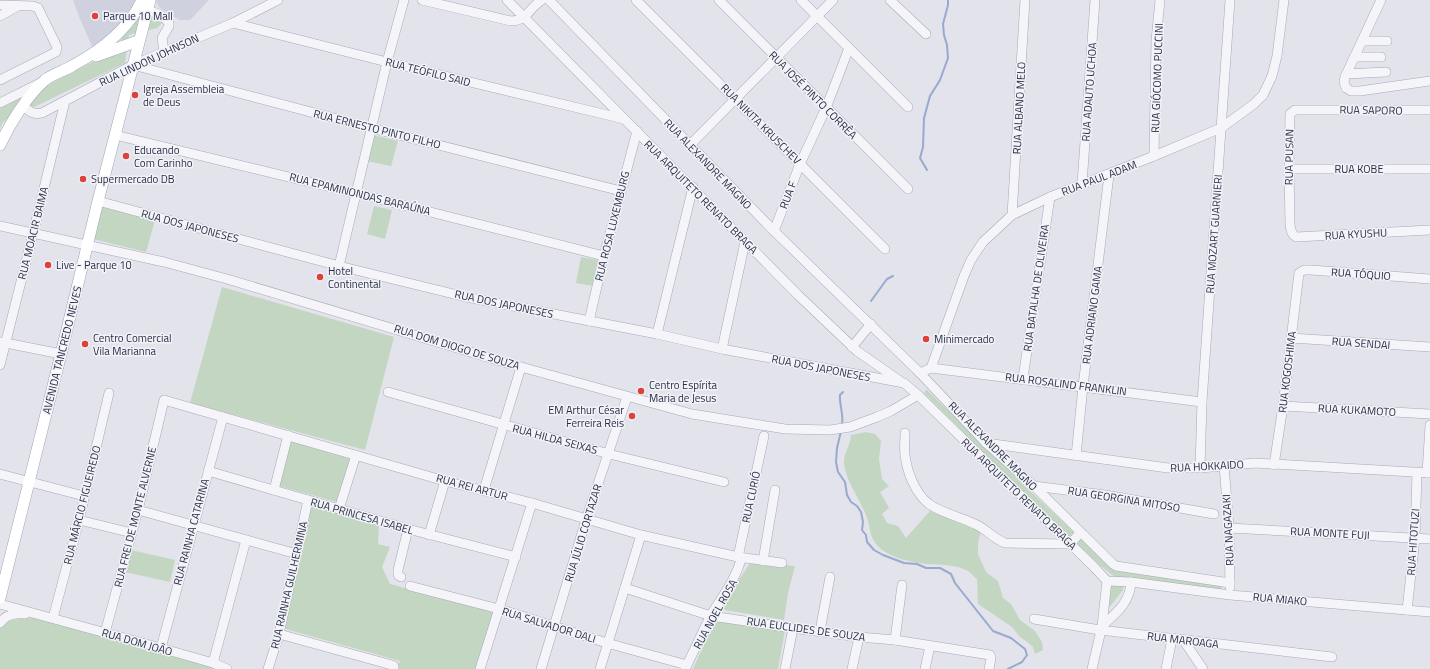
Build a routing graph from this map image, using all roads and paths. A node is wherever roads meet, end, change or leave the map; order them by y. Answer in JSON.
{"nodes":[{"id":1,"x":278,"y":0,"type":"edge"},
{"id":2,"x":404,"y":0,"type":"edge"},
{"id":3,"x":422,"y":0,"type":"edge"},
{"id":4,"x":507,"y":0,"type":"edge"},
{"id":5,"x":540,"y":0,"type":"edge"},
{"id":6,"x":549,"y":0,"type":"edge"},
{"id":7,"x":636,"y":0,"type":"edge"},
{"id":8,"x":719,"y":0,"type":"edge"},
{"id":9,"x":801,"y":0,"type":"edge"},
{"id":10,"x":833,"y":0,"type":"edge"},
{"id":11,"x":890,"y":0,"type":"edge"},
{"id":12,"x":1025,"y":0,"type":"edge"},
{"id":13,"x":1095,"y":0,"type":"edge"},
{"id":14,"x":1160,"y":0,"type":"edge"},
{"id":15,"x":1230,"y":0,"type":"edge"},
{"id":16,"x":1284,"y":0,"type":"edge"},
{"id":17,"x":1381,"y":0,"type":"edge"},
{"id":18,"x":0,"y":5,"type":"edge"},
{"id":19,"x":144,"y":5,"type":"edge"},
{"id":20,"x":19,"y":6,"type":"junction"},
{"id":21,"x":817,"y":15,"type":"junction"},
{"id":22,"x":0,"y":16,"type":"edge"},
{"id":23,"x":524,"y":18,"type":"junction"},
{"id":24,"x":233,"y":23,"type":"junction"},
{"id":25,"x":926,"y":34,"type":"dead end"},
{"id":26,"x":138,"y":41,"type":"junction"},
{"id":27,"x":1362,"y":41,"type":"junction"},
{"id":28,"x":1387,"y":41,"type":"dead end"},
{"id":29,"x":850,"y":48,"type":"junction"},
{"id":30,"x":164,"y":51,"type":"junction"},
{"id":31,"x":776,"y":57,"type":"junction"},
{"id":32,"x":1354,"y":57,"type":"junction"},
{"id":33,"x":1381,"y":57,"type":"dead end"},
{"id":34,"x":386,"y":62,"type":"junction"},
{"id":35,"x":133,"y":65,"type":"junction"},
{"id":36,"x":74,"y":66,"type":"junction"},
{"id":37,"x":1386,"y":72,"type":"dead end"},
{"id":38,"x":1346,"y":74,"type":"junction"},
{"id":39,"x":46,"y":79,"type":"junction"},
{"id":40,"x":0,"y":80,"type":"edge"},
{"id":41,"x":1430,"y":81,"type":"edge"},
{"id":42,"x":735,"y":99,"type":"junction"},
{"id":43,"x":65,"y":101,"type":"junction"},
{"id":44,"x":0,"y":103,"type":"edge"},
{"id":45,"x":23,"y":106,"type":"junction"},
{"id":46,"x":908,"y":107,"type":"dead end"},
{"id":47,"x":826,"y":108,"type":"junction"},
{"id":48,"x":1313,"y":109,"type":"joint"},
{"id":49,"x":1430,"y":110,"type":"edge"},
{"id":50,"x":625,"y":119,"type":"junction"},
{"id":51,"x":11,"y":126,"type":"junction"},
{"id":52,"x":371,"y":128,"type":"junction"},
{"id":53,"x":1221,"y":128,"type":"junction"},
{"id":54,"x":0,"y":131,"type":"edge"},
{"id":55,"x":637,"y":131,"type":"junction"},
{"id":56,"x":115,"y":135,"type":"junction"},
{"id":57,"x":0,"y":145,"type":"edge"},
{"id":58,"x":690,"y":146,"type":"junction"},
{"id":59,"x":1154,"y":156,"type":"junction"},
{"id":60,"x":800,"y":164,"type":"junction"},
{"id":61,"x":1289,"y":169,"type":"junction"},
{"id":62,"x":1430,"y":169,"type":"edge"},
{"id":63,"x":1110,"y":174,"type":"junction"},
{"id":64,"x":1082,"y":184,"type":"junction"},
{"id":65,"x":693,"y":187,"type":"junction"},
{"id":66,"x":908,"y":189,"type":"dead end"},
{"id":67,"x":621,"y":191,"type":"junction"},
{"id":68,"x":355,"y":193,"type":"junction"},
{"id":69,"x":1050,"y":197,"type":"junction"},
{"id":70,"x":98,"y":200,"type":"junction"},
{"id":71,"x":1012,"y":215,"type":"junction"},
{"id":72,"x":1290,"y":225,"type":"joint"},
{"id":73,"x":0,"y":226,"type":"edge"},
{"id":74,"x":1430,"y":230,"type":"edge"},
{"id":75,"x":774,"y":231,"type":"junction"},
{"id":76,"x":33,"y":234,"type":"junction"},
{"id":77,"x":746,"y":242,"type":"junction"},
{"id":78,"x":87,"y":245,"type":"junction"},
{"id":79,"x":885,"y":249,"type":"dead end"},
{"id":80,"x":604,"y":256,"type":"junction"},
{"id":81,"x":339,"y":266,"type":"junction"},
{"id":82,"x":1297,"y":279,"type":"joint"},
{"id":83,"x":1430,"y":279,"type":"edge"},
{"id":84,"x":589,"y":321,"type":"junction"},
{"id":85,"x":871,"y":324,"type":"junction"},
{"id":86,"x":657,"y":334,"type":"junction"},
{"id":87,"x":1291,"y":338,"type":"junction"},
{"id":88,"x":3,"y":342,"type":"edge"},
{"id":89,"x":852,"y":347,"type":"junction"},
{"id":90,"x":1430,"y":347,"type":"edge"},
{"id":91,"x":722,"y":349,"type":"junction"},
{"id":92,"x":61,"y":354,"type":"junction"},
{"id":93,"x":0,"y":365,"type":"edge"},
{"id":94,"x":522,"y":367,"type":"junction"},
{"id":95,"x":931,"y":368,"type":"junction"},
{"id":96,"x":920,"y":373,"type":"junction"},
{"id":97,"x":1023,"y":378,"type":"junction"},
{"id":98,"x":904,"y":383,"type":"junction"},
{"id":99,"x":1083,"y":386,"type":"junction"},
{"id":100,"x":388,"y":392,"type":"dead end"},
{"id":101,"x":109,"y":393,"type":"dead end"},
{"id":102,"x":915,"y":393,"type":"junction"},
{"id":103,"x":627,"y":397,"type":"junction"},
{"id":104,"x":164,"y":400,"type":"joint"},
{"id":105,"x":1202,"y":402,"type":"junction"},
{"id":106,"x":1284,"y":406,"type":"junction"},
{"id":107,"x":1430,"y":414,"type":"edge"},
{"id":108,"x":223,"y":417,"type":"junction"},
{"id":109,"x":1430,"y":424,"type":"edge"},
{"id":110,"x":503,"y":425,"type":"junction"},
{"id":111,"x":905,"y":433,"type":"dead end"},
{"id":112,"x":288,"y":435,"type":"junction"},
{"id":113,"x":764,"y":436,"type":"dead end"},
{"id":114,"x":986,"y":442,"type":"junction"},
{"id":115,"x":608,"y":454,"type":"junction"},
{"id":116,"x":356,"y":455,"type":"junction"},
{"id":117,"x":1076,"y":456,"type":"junction"},
{"id":118,"x":1224,"y":465,"type":"junction"},
{"id":119,"x":1274,"y":465,"type":"junction"},
{"id":120,"x":1200,"y":468,"type":"junction"},
{"id":121,"x":208,"y":471,"type":"junction"},
{"id":122,"x":1417,"y":473,"type":"junction"},
{"id":123,"x":1428,"y":473,"type":"edge"},
{"id":124,"x":0,"y":474,"type":"edge"},
{"id":125,"x":445,"y":480,"type":"junction"},
{"id":126,"x":29,"y":482,"type":"junction"},
{"id":127,"x":724,"y":482,"type":"dead end"},
{"id":128,"x":1034,"y":486,"type":"junction"},
{"id":129,"x":274,"y":490,"type":"junction"},
{"id":130,"x":484,"y":490,"type":"junction"},
{"id":131,"x":775,"y":490,"type":"dead end"},
{"id":132,"x":84,"y":496,"type":"junction"},
{"id":133,"x":308,"y":500,"type":"junction"},
{"id":134,"x":532,"y":503,"type":"junction"},
{"id":135,"x":339,"y":509,"type":"junction"},
{"id":136,"x":138,"y":510,"type":"junction"},
{"id":137,"x":1214,"y":514,"type":"dead end"},
{"id":138,"x":79,"y":520,"type":"junction"},
{"id":139,"x":586,"y":520,"type":"junction"},
{"id":140,"x":193,"y":525,"type":"junction"},
{"id":141,"x":1229,"y":528,"type":"junction"},
{"id":142,"x":408,"y":529,"type":"junction"},
{"id":143,"x":1080,"y":533,"type":"junction"},
{"id":144,"x":132,"y":534,"type":"junction"},
{"id":145,"x":429,"y":535,"type":"junction"},
{"id":146,"x":641,"y":535,"type":"junction"},
{"id":147,"x":1415,"y":538,"type":"junction"},
{"id":148,"x":1430,"y":539,"type":"edge"},
{"id":149,"x":246,"y":540,"type":"junction"},
{"id":150,"x":1070,"y":544,"type":"junction"},
{"id":151,"x":297,"y":554,"type":"junction"},
{"id":152,"x":516,"y":557,"type":"junction"},
{"id":153,"x":740,"y":557,"type":"junction"},
{"id":154,"x":763,"y":561,"type":"junction"},
{"id":155,"x":782,"y":563,"type":"dead end"},
{"id":156,"x":401,"y":577,"type":"dead end"},
{"id":157,"x":830,"y":577,"type":"dead end"},
{"id":158,"x":1107,"y":581,"type":"junction"},
{"id":159,"x":1131,"y":582,"type":"junction"},
{"id":160,"x":1230,"y":583,"type":"junction"},
{"id":161,"x":410,"y":586,"type":"dead end"},
{"id":162,"x":902,"y":586,"type":"dead end"},
{"id":163,"x":625,"y":588,"type":"junction"},
{"id":164,"x":1230,"y":595,"type":"junction"},
{"id":165,"x":0,"y":598,"type":"edge"},
{"id":166,"x":0,"y":604,"type":"edge"},
{"id":167,"x":499,"y":609,"type":"junction"},
{"id":168,"x":1407,"y":610,"type":"junction"},
{"id":169,"x":1430,"y":612,"type":"edge"},
{"id":170,"x":711,"y":616,"type":"junction"},
{"id":171,"x":50,"y":617,"type":"junction"},
{"id":172,"x":1034,"y":619,"type":"dead end"},
{"id":173,"x":0,"y":623,"type":"edge"},
{"id":174,"x":554,"y":626,"type":"junction"},
{"id":175,"x":793,"y":628,"type":"junction"},
{"id":176,"x":1101,"y":628,"type":"junction"},
{"id":177,"x":820,"y":631,"type":"junction"},
{"id":178,"x":105,"y":633,"type":"junction"},
{"id":179,"x":279,"y":634,"type":"junction"},
{"id":180,"x":859,"y":637,"type":"junction"},
{"id":181,"x":1172,"y":639,"type":"junction"},
{"id":182,"x":895,"y":640,"type":"junction"},
{"id":183,"x":1184,"y":641,"type":"junction"},
{"id":184,"x":607,"y":643,"type":"junction"},
{"id":185,"x":930,"y":646,"type":"junction"},
{"id":186,"x":160,"y":648,"type":"junction"},
{"id":187,"x":1332,"y":658,"type":"dead end"},
{"id":188,"x":213,"y":663,"type":"junction"},
{"id":189,"x":686,"y":667,"type":"edge"},
{"id":190,"x":394,"y":668,"type":"edge"},
{"id":191,"x":227,"y":669,"type":"edge"},
{"id":192,"x":268,"y":669,"type":"edge"},
{"id":193,"x":480,"y":669,"type":"edge"},
{"id":194,"x":541,"y":669,"type":"edge"},
{"id":195,"x":600,"y":669,"type":"edge"},
{"id":196,"x":785,"y":669,"type":"edge"},
{"id":197,"x":852,"y":669,"type":"edge"},
{"id":198,"x":925,"y":669,"type":"edge"},
{"id":199,"x":990,"y":669,"type":"edge"},
{"id":200,"x":1092,"y":669,"type":"edge"},
{"id":201,"x":1166,"y":669,"type":"edge"},
{"id":202,"x":1203,"y":669,"type":"edge"}],
"edges":[{"from":1,"to":24,"type":"street","name":"RUA LINDON JOHNSON"},
{"from":2,"to":34,"type":"street"},
{"from":3,"to":23,"type":"street"},
{"from":4,"to":23,"type":"street","name":"RUA ARQUITETO RENATO BRAGA"},
{"from":5,"to":23,"type":"street"},
{"from":6,"to":58,"type":"street","name":"RUA ALEXANDRE MAGNO"},
{"from":7,"to":42,"type":"street","name":"RUA NIKITA KRUSCHEV"},
{"from":8,"to":31,"type":"street","name":"RUA JOSÉ PINTO CORRÊA"},
{"from":9,"to":21,"type":"street"},
{"from":10,"to":21,"type":"street"},
{"from":11,"to":25,"type":"street"},
{"from":12,"to":71,"type":"street","name":"RUA ALBANO MELO"},
{"from":13,"to":64,"type":"street","name":"RUA ADAUTO UCHOA"},
{"from":14,"to":59,"type":"street","name":"RUA GIÓCOMO PUCCINI"},
{"from":15,"to":53,"type":"street","name":"RUA MOZART GUARNIERI"},
{"from":16,"to":53,"type":"street","name":"RUA PAUL ADAM"},
{"from":17,"to":27,"type":"street"},
{"from":18,"to":20,"type":"street"},
{"from":19,"to":26,"type":"main road","name":"AVENIDA TANCREDO NEVES"},
{"from":19,"to":30,"type":"street"},
{"from":19,"to":36,"type":"main road"},
{"from":20,"to":22,"type":"street"},
{"from":20,"to":40,"type":"street"},
{"from":21,"to":29,"type":"street"},
{"from":21,"to":31,"type":"street"},
{"from":23,"to":50,"type":"street","name":"RUA ARQUITETO RENATO BRAGA"},
{"from":24,"to":30,"type":"street","name":"RUA LINDON JOHNSON"},
{"from":24,"to":34,"type":"street","name":"RUA TEÓFILO SAID"},
{"from":26,"to":35,"type":"main road","name":"AVENIDA TANCREDO NEVES"},
{"from":26,"to":36,"type":"main road"},
{"from":27,"to":28,"type":"street"},
{"from":27,"to":32,"type":"street"},
{"from":29,"to":46,"type":"street"},
{"from":29,"to":47,"type":"street","name":"RUA F"},
{"from":30,"to":35,"type":"street","name":"RUA LINDON JOHNSON"},
{"from":31,"to":42,"type":"street"},
{"from":31,"to":47,"type":"street","name":"RUA JOSÉ PINTO CORRÊA"},
{"from":32,"to":33,"type":"street"},
{"from":32,"to":38,"type":"street"},
{"from":34,"to":50,"type":"street","name":"RUA TEÓFILO SAID"},
{"from":34,"to":52,"type":"street"},
{"from":35,"to":43,"type":"street","name":"RUA LINDON JOHNSON"},
{"from":35,"to":52,"type":"street","name":"RUA ERNESTO PINTO FILHO"},
{"from":35,"to":56,"type":"main road","name":"AVENIDA TANCREDO NEVES"},
{"from":36,"to":39,"type":"main road"},
{"from":37,"to":38,"type":"street"},
{"from":38,"to":41,"type":"street"},
{"from":39,"to":44,"type":"street"},
{"from":39,"to":45,"type":"main road"},
{"from":42,"to":58,"type":"street"},
{"from":42,"to":60,"type":"street","name":"RUA NIKITA KRUSCHEV"},
{"from":43,"to":45,"type":"street","name":"RUA LINDON JOHNSON"},
{"from":43,"to":76,"type":"street","name":"RUA MOACIR BAIMA"},
{"from":45,"to":51,"type":"main road"},
{"from":47,"to":60,"type":"street","name":"RUA F"},
{"from":47,"to":66,"type":"street","name":"RUA JOSÉ PINTO CORRÊA"},
{"from":48,"to":49,"type":"street","name":"RUA SAPORO"},
{"from":48,"to":61,"type":"street","name":"RUA PUSAN"},
{"from":50,"to":55,"type":"street","name":"RUA ARQUITETO RENATO BRAGA"},
{"from":51,"to":54,"type":"street"},
{"from":51,"to":57,"type":"main road"},
{"from":52,"to":67,"type":"street","name":"RUA ERNESTO PINTO FILHO"},
{"from":52,"to":68,"type":"street"},
{"from":53,"to":59,"type":"street","name":"RUA PAUL ADAM"},
{"from":53,"to":105,"type":"street","name":"RUA MOZART GUARNIERI"},
{"from":55,"to":65,"type":"street","name":"RUA ARQUITETO RENATO BRAGA"},
{"from":55,"to":67,"type":"street","name":"RUA ROSA LUXEMBURG"},
{"from":56,"to":68,"type":"street","name":"RUA EPAMINONDAS BARAÚNA"},
{"from":56,"to":70,"type":"main road","name":"AVENIDA TANCREDO NEVES"},
{"from":58,"to":75,"type":"street","name":"RUA ALEXANDRE MAGNO"},
{"from":59,"to":63,"type":"street","name":"RUA PAUL ADAM"},
{"from":60,"to":75,"type":"street","name":"RUA F"},
{"from":60,"to":79,"type":"street","name":"RUA NIKITA KRUSCHEV"},
{"from":61,"to":62,"type":"street","name":"RUA KOBE"},
{"from":61,"to":72,"type":"street","name":"RUA PUSAN"},
{"from":63,"to":64,"type":"street","name":"RUA PAUL ADAM"},
{"from":63,"to":99,"type":"street","name":"RUA ADRIANO GAMA"},
{"from":64,"to":69,"type":"street","name":"RUA PAUL ADAM"},
{"from":65,"to":77,"type":"street","name":"RUA ARQUITETO RENATO BRAGA"},
{"from":65,"to":86,"type":"street"},
{"from":67,"to":80,"type":"street","name":"RUA ROSA LUXEMBURG"},
{"from":68,"to":80,"type":"street","name":"RUA EPAMINONDAS BARAÚNA"},
{"from":68,"to":81,"type":"street"},
{"from":69,"to":71,"type":"street","name":"RUA PAUL ADAM"},
{"from":69,"to":97,"type":"street","name":"RUA BATALHA DE OLIVEIRA"},
{"from":70,"to":78,"type":"main road","name":"AVENIDA TANCREDO NEVES"},
{"from":70,"to":81,"type":"street","name":"RUA DOS JAPONESES"},
{"from":71,"to":95,"type":"street","name":"RUA PAUL ADAM"},
{"from":72,"to":74,"type":"street","name":"RUA KYUSHU"},
{"from":73,"to":76,"type":"street","name":"RUA DOM DIOGO DE SOUZA"},
{"from":75,"to":85,"type":"street","name":"RUA ALEXANDRE MAGNO"},
{"from":76,"to":78,"type":"street","name":"RUA DOM DIOGO DE SOUZA"},
{"from":76,"to":88,"type":"street","name":"RUA MOACIR BAIMA"},
{"from":77,"to":89,"type":"street","name":"RUA ARQUITETO RENATO BRAGA"},
{"from":77,"to":91,"type":"street"},
{"from":78,"to":92,"type":"main road","name":"AVENIDA TANCREDO NEVES"},
{"from":78,"to":94,"type":"street","name":"RUA DOM DIOGO DE SOUZA"},
{"from":80,"to":84,"type":"street","name":"RUA ROSA LUXEMBURG"},
{"from":81,"to":84,"type":"street","name":"RUA DOS JAPONESES"},
{"from":82,"to":83,"type":"street","name":"RUA TÓQUIO"},
{"from":82,"to":87,"type":"street","name":"RUA KOGOSHIMA"},
{"from":84,"to":86,"type":"street","name":"RUA DOS JAPONESES"},
{"from":85,"to":89,"type":"street"},
{"from":85,"to":96,"type":"street","name":"RUA ALEXANDRE MAGNO"},
{"from":86,"to":91,"type":"street","name":"RUA DOS JAPONESES"},
{"from":87,"to":90,"type":"street","name":"RUA SENDAI"},
{"from":87,"to":106,"type":"street","name":"RUA KOGOSHIMA"},
{"from":88,"to":92,"type":"street"},
{"from":88,"to":93,"type":"street","name":"RUA MOACIR BAIMA"},
{"from":89,"to":98,"type":"street","name":"RUA ARQUITETO RENATO BRAGA"},
{"from":91,"to":98,"type":"street","name":"RUA DOS JAPONESES"},
{"from":92,"to":126,"type":"main road","name":"AVENIDA TANCREDO NEVES"},
{"from":94,"to":103,"type":"street","name":"RUA DOM DIOGO DE SOUZA"},
{"from":94,"to":110,"type":"street"},
{"from":95,"to":96,"type":"street"},
{"from":95,"to":97,"type":"street","name":"RUA ROSALIND FRANKLIN"},
{"from":96,"to":114,"type":"street","name":"RUA ALEXANDRE MAGNO"},
{"from":97,"to":99,"type":"street","name":"RUA ROSALIND FRANKLIN"},
{"from":98,"to":102,"type":"street","name":"RUA DOS JAPONESES"},
{"from":99,"to":105,"type":"street","name":"RUA ROSALIND FRANKLIN"},
{"from":99,"to":117,"type":"street","name":"RUA ADRIANO GAMA"},
{"from":100,"to":110,"type":"street","name":"RUA HILDA SEIXAS"},
{"from":101,"to":132,"type":"street","name":"RUA MÁRCIO FIGUEIREDO"},
{"from":102,"to":103,"type":"street","name":"RUA DOM DIOGO DE SOUZA"},
{"from":102,"to":150,"type":"street","name":"RUA ARQUITETO RENATO BRAGA"},
{"from":103,"to":115,"type":"street","name":"RUA JÚLIO CORTAZAR"},
{"from":104,"to":108,"type":"street","name":"RUA REI ARTUR"},
{"from":104,"to":136,"type":"street","name":"RUA FREI DE MONTE ALVERNE"},
{"from":105,"to":120,"type":"street","name":"RUA MOZART GUARNIERI"},
{"from":106,"to":107,"type":"street","name":"RUA KUKAMOTO"},
{"from":106,"to":119,"type":"street","name":"RUA KOGOSHIMA"},
{"from":108,"to":112,"type":"street","name":"RUA REI ARTUR"},
{"from":108,"to":121,"type":"street","name":"RUA RAINHA CATARINA"},
{"from":109,"to":123,"type":"street"},
{"from":110,"to":115,"type":"street","name":"RUA HILDA SEIXAS"},
{"from":110,"to":130,"type":"street"},
{"from":111,"to":150,"type":"street"},
{"from":112,"to":116,"type":"street","name":"RUA REI ARTUR"},
{"from":112,"to":129,"type":"street"},
{"from":113,"to":153,"type":"street","name":"RUA CURIÓ"},
{"from":114,"to":117,"type":"street","name":"RUA HOKKAIDO"},
{"from":114,"to":128,"type":"street","name":"RUA ALEXANDRE MAGNO"},
{"from":115,"to":127,"type":"street","name":"RUA HILDA SEIXAS"},
{"from":115,"to":139,"type":"street","name":"RUA JÚLIO CORTAZAR"},
{"from":116,"to":125,"type":"street","name":"RUA REI ARTUR"},
{"from":116,"to":135,"type":"street"},
{"from":117,"to":120,"type":"street","name":"RUA HOKKAIDO"},
{"from":118,"to":119,"type":"street","name":"RUA HOKKAIDO"},
{"from":118,"to":120,"type":"street","name":"RUA HOKKAIDO"},
{"from":118,"to":141,"type":"street","name":"RUA NAGAZAKI"},
{"from":119,"to":122,"type":"street","name":"RUA HOKKAIDO"},
{"from":121,"to":129,"type":"street","name":"RUA PRINCESA ISABEL"},
{"from":121,"to":140,"type":"street","name":"RUA RAINHA CATARINA"},
{"from":122,"to":123,"type":"street","name":"RUA HOKKAIDO"},
{"from":122,"to":147,"type":"street","name":"RUA HITOTUZI"},
{"from":124,"to":126,"type":"street"},
{"from":125,"to":130,"type":"street","name":"RUA REI ARTUR"},
{"from":125,"to":145,"type":"street"},
{"from":126,"to":132,"type":"street"},
{"from":126,"to":165,"type":"main road","name":"AVENIDA TANCREDO NEVES"},
{"from":128,"to":137,"type":"street","name":"RUA GEORGINA MITOSO"},
{"from":128,"to":143,"type":"street","name":"RUA ALEXANDRE MAGNO"},
{"from":129,"to":133,"type":"street","name":"RUA PRINCESA ISABEL"},
{"from":130,"to":134,"type":"street","name":"RUA REI ARTUR"},
{"from":131,"to":154,"type":"street","name":"RUA CURIÓ"},
{"from":132,"to":138,"type":"street","name":"RUA MÁRCIO FIGUEIREDO"},
{"from":133,"to":135,"type":"street","name":"RUA PRINCESA ISABEL"},
{"from":133,"to":151,"type":"street","name":"RUA RAINHA GUILHERMINA"},
{"from":134,"to":139,"type":"street","name":"RUA REI ARTUR"},
{"from":134,"to":152,"type":"street"},
{"from":135,"to":142,"type":"street","name":"RUA PRINCESA ISABEL"},
{"from":136,"to":140,"type":"street"},
{"from":136,"to":144,"type":"street","name":"RUA FREI DE MONTE ALVERNE"},
{"from":138,"to":144,"type":"street"},
{"from":138,"to":171,"type":"street","name":"RUA MÁRCIO FIGUEIREDO"},
{"from":139,"to":146,"type":"street","name":"RUA REI ARTUR"},
{"from":139,"to":174,"type":"street","name":"RUA JÚLIO CORTAZAR"},
{"from":140,"to":149,"type":"street"},
{"from":140,"to":186,"type":"street","name":"RUA RAINHA CATARINA"},
{"from":141,"to":147,"type":"street","name":"RUA MONTE FUJI"},
{"from":141,"to":160,"type":"street","name":"RUA NAGAZAKI"},
{"from":142,"to":145,"type":"street","name":"RUA PRINCESA ISABEL"},
{"from":142,"to":156,"type":"street"},
{"from":143,"to":150,"type":"street"},
{"from":143,"to":160,"type":"street","name":"RUA ALEXANDRE MAGNO"},
{"from":144,"to":178,"type":"street","name":"RUA FREI DE MONTE ALVERNE"},
{"from":145,"to":152,"type":"street","name":"RUA PRINCESA ISABEL"},
{"from":146,"to":153,"type":"street","name":"RUA REI ARTUR"},
{"from":146,"to":163,"type":"street"},
{"from":147,"to":148,"type":"street","name":"RUA MONTE FUJI"},
{"from":147,"to":168,"type":"street","name":"RUA HITOTUZI"},
{"from":149,"to":151,"type":"street"},
{"from":149,"to":188,"type":"street"},
{"from":150,"to":158,"type":"street","name":"RUA ARQUITETO RENATO BRAGA"},
{"from":151,"to":179,"type":"street","name":"RUA RAINHA GUILHERMINA"},
{"from":152,"to":167,"type":"street"},
{"from":153,"to":154,"type":"street","name":"RUA REI ARTUR"},
{"from":153,"to":170,"type":"street","name":"RUA NOEL ROSA"},
{"from":154,"to":155,"type":"street","name":"RUA REI ARTUR"},
{"from":157,"to":177,"type":"street"},
{"from":158,"to":159,"type":"street"},
{"from":158,"to":176,"type":"street"},
{"from":159,"to":164,"type":"street","name":"RUA MIAKO"},
{"from":159,"to":176,"type":"street"},
{"from":160,"to":164,"type":"street","name":"RUA NAGAZAKI"},
{"from":161,"to":167,"type":"street","name":"RUA SALVADOR DALI"},
{"from":162,"to":182,"type":"street"},
{"from":163,"to":170,"type":"street","name":"RUA EUCLIDES DE SOUZA"},
{"from":163,"to":184,"type":"street"},
{"from":164,"to":168,"type":"street","name":"RUA MIAKO"},
{"from":166,"to":171,"type":"street","name":"RUA DOM JOÃO"},
{"from":167,"to":174,"type":"street","name":"RUA SALVADOR DALI"},
{"from":167,"to":193,"type":"street"},
{"from":168,"to":169,"type":"street","name":"RUA MIAKO"},
{"from":170,"to":175,"type":"street","name":"RUA EUCLIDES DE SOUZA"},
{"from":170,"to":189,"type":"street","name":"RUA NOEL ROSA"},
{"from":171,"to":173,"type":"street","name":"RUA DOM JOÃO"},
{"from":171,"to":178,"type":"street","name":"RUA DOM JOÃO"},
{"from":172,"to":176,"type":"street","name":"RUA MAROAGA"},
{"from":174,"to":184,"type":"street","name":"RUA SALVADOR DALI"},
{"from":174,"to":194,"type":"street","name":"RUA JÚLIO CORTAZAR"},
{"from":175,"to":177,"type":"street","name":"RUA EUCLIDES DE SOUZA"},
{"from":175,"to":196,"type":"street"},
{"from":176,"to":181,"type":"street","name":"RUA MAROAGA"},
{"from":176,"to":200,"type":"street"},
{"from":177,"to":180,"type":"street","name":"RUA EUCLIDES DE SOUZA"},
{"from":178,"to":186,"type":"street","name":"RUA DOM JOÃO"},
{"from":179,"to":190,"type":"street"},
{"from":179,"to":192,"type":"street","name":"RUA RAINHA GUILHERMINA"},
{"from":180,"to":182,"type":"street","name":"RUA EUCLIDES DE SOUZA"},
{"from":180,"to":197,"type":"street"},
{"from":181,"to":183,"type":"street","name":"RUA MAROAGA"},
{"from":181,"to":201,"type":"street"},
{"from":182,"to":185,"type":"street","name":"RUA EUCLIDES DE SOUZA"},
{"from":183,"to":187,"type":"street","name":"RUA MAROAGA"},
{"from":183,"to":202,"type":"street"},
{"from":184,"to":189,"type":"street","name":"RUA SALVADOR DALI"},
{"from":184,"to":195,"type":"street"},
{"from":185,"to":198,"type":"street"},
{"from":185,"to":199,"type":"street","name":"RUA EUCLIDES DE SOUZA"},
{"from":186,"to":188,"type":"street","name":"RUA DOM JOÃO"},
{"from":188,"to":191,"type":"street","name":"RUA DOM JOÃO"}]}
